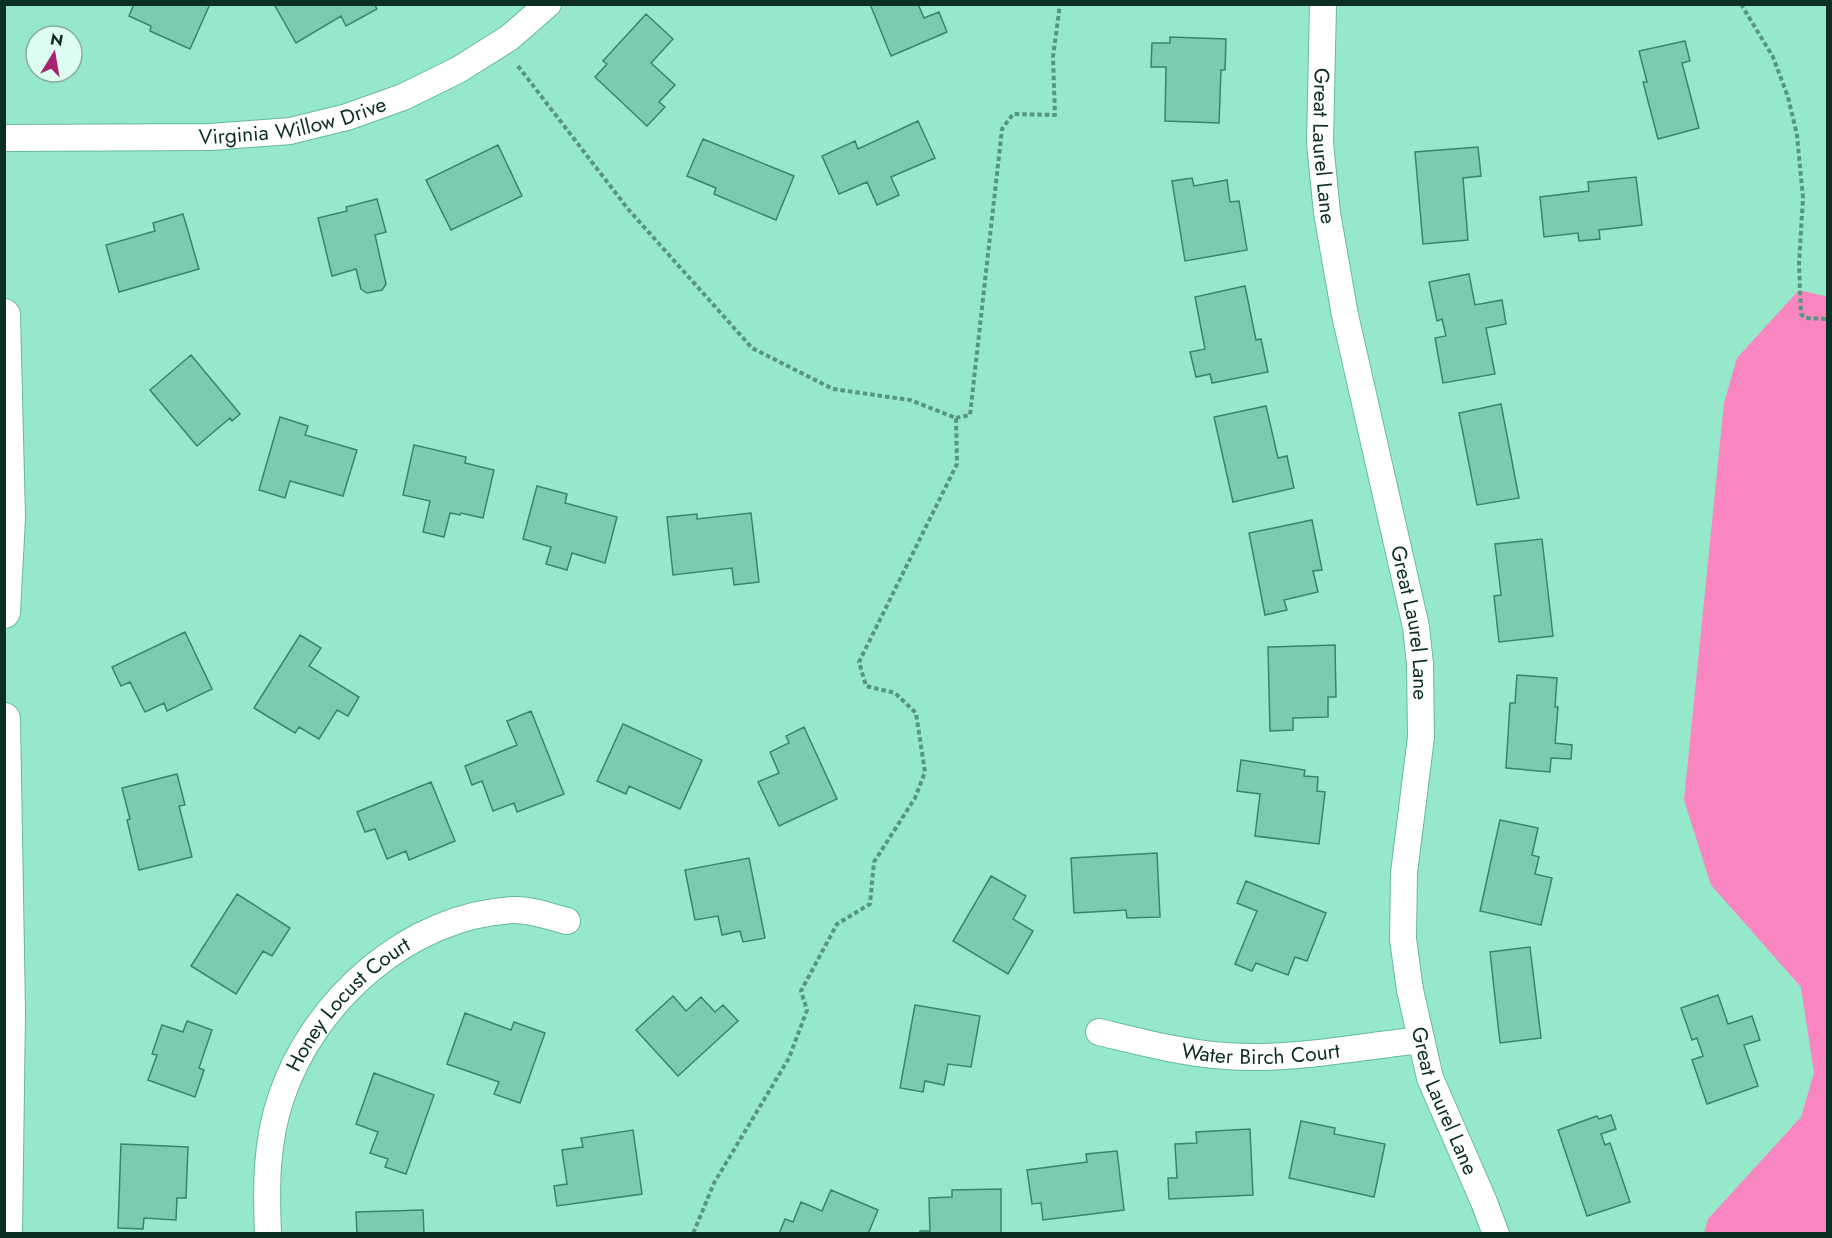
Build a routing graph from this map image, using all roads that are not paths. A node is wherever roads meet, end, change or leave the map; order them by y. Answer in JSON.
{"nodes":[{"id":1,"x":548,"y":4,"type":"edge"},
{"id":2,"x":1323,"y":4,"type":"edge"},
{"id":3,"x":4,"y":138,"type":"edge"},
{"id":4,"x":4,"y":315,"type":"edge"},
{"id":5,"x":4,"y":612,"type":"edge"},
{"id":6,"x":4,"y":719,"type":"edge"},
{"id":7,"x":567,"y":921,"type":"dead end"},
{"id":8,"x":1099,"y":1032,"type":"dead end"},
{"id":9,"x":1421,"y":1040,"type":"junction"},
{"id":10,"x":6,"y":1233,"type":"edge"},
{"id":11,"x":268,"y":1233,"type":"edge"},
{"id":12,"x":1496,"y":1233,"type":"edge"}],
"edges":[{"from":1,"to":3,"type":"street","name":"Virginia Willow Drive"},
{"from":2,"to":9,"type":"street","name":"Great Laurel Lane"},
{"from":4,"to":5,"type":"street"},
{"from":6,"to":10,"type":"street"},
{"from":7,"to":11,"type":"street","name":"Honey Locust Court"},
{"from":8,"to":9,"type":"street","name":"Water Birch Court"},
{"from":9,"to":12,"type":"street","name":"Great Laurel Lane"}]}
